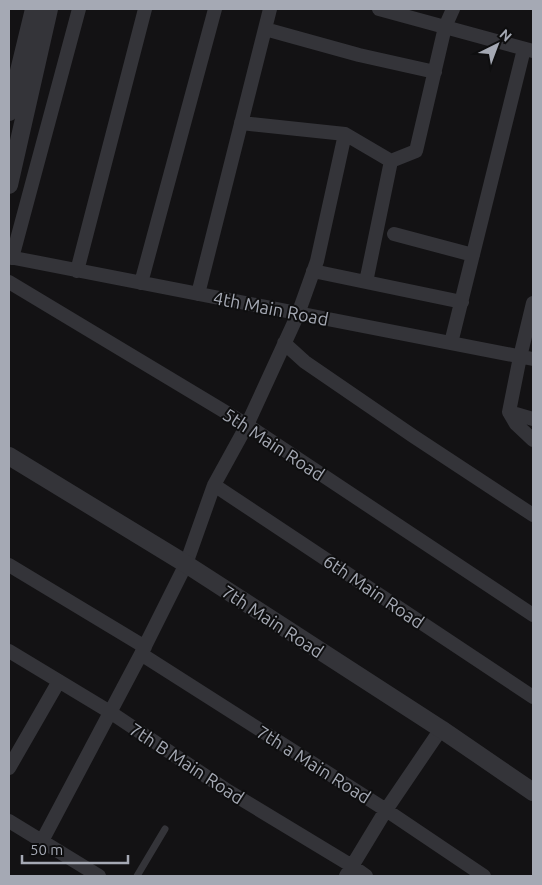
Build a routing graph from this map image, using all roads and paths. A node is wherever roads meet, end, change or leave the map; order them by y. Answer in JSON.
{"nodes":[{"id":1,"x":34,"y":9,"type":"edge"},
{"id":2,"x":49,"y":9,"type":"edge"},
{"id":3,"x":79,"y":9,"type":"edge"},
{"id":4,"x":145,"y":9,"type":"edge"},
{"id":5,"x":215,"y":9,"type":"edge"},
{"id":6,"x":270,"y":9,"type":"edge"},
{"id":7,"x":379,"y":9,"type":"edge"},
{"id":8,"x":453,"y":9,"type":"edge"},
{"id":9,"x":445,"y":27,"type":"junction"},
{"id":10,"x":265,"y":29,"type":"junction"},
{"id":11,"x":528,"y":50,"type":"edge"},
{"id":12,"x":435,"y":72,"type":"junction"},
{"id":13,"x":9,"y":112,"type":"edge"},
{"id":14,"x":242,"y":123,"type":"junction"},
{"id":15,"x":345,"y":134,"type":"junction"},
{"id":16,"x":392,"y":161,"type":"junction"},
{"id":17,"x":9,"y":185,"type":"edge"},
{"id":18,"x":394,"y":234,"type":"dead end"},
{"id":19,"x":473,"y":255,"type":"junction"},
{"id":20,"x":10,"y":257,"type":"edge"},
{"id":21,"x":77,"y":271,"type":"junction"},
{"id":22,"x":313,"y":271,"type":"junction"},
{"id":23,"x":9,"y":282,"type":"edge"},
{"id":24,"x":366,"y":282,"type":"junction"},
{"id":25,"x":141,"y":283,"type":"junction"},
{"id":26,"x":198,"y":294,"type":"junction"},
{"id":27,"x":462,"y":302,"type":"junction"},
{"id":28,"x":533,"y":302,"type":"edge"},
{"id":29,"x":298,"y":314,"type":"junction"},
{"id":30,"x":284,"y":343,"type":"junction"},
{"id":31,"x":451,"y":343,"type":"junction"},
{"id":32,"x":526,"y":358,"type":"edge"},
{"id":33,"x":509,"y":412,"type":"junction"},
{"id":34,"x":533,"y":419,"type":"edge"},
{"id":35,"x":247,"y":425,"type":"junction"},
{"id":36,"x":533,"y":440,"type":"edge"},
{"id":37,"x":9,"y":456,"type":"edge"},
{"id":38,"x":214,"y":485,"type":"junction"},
{"id":39,"x":533,"y":515,"type":"edge"},
{"id":40,"x":186,"y":564,"type":"junction"},
{"id":41,"x":9,"y":565,"type":"edge"},
{"id":42,"x":533,"y":615,"type":"edge"},
{"id":43,"x":143,"y":650,"type":"junction"},
{"id":44,"x":9,"y":651,"type":"edge"},
{"id":45,"x":59,"y":681,"type":"junction"},
{"id":46,"x":533,"y":697,"type":"edge"},
{"id":47,"x":110,"y":712,"type":"junction"},
{"id":48,"x":441,"y":729,"type":"junction"},
{"id":49,"x":9,"y":768,"type":"edge"},
{"id":50,"x":533,"y":792,"type":"edge"},
{"id":51,"x":386,"y":810,"type":"junction"},
{"id":52,"x":9,"y":821,"type":"edge"},
{"id":53,"x":165,"y":829,"type":"dead end"},
{"id":54,"x":42,"y":842,"type":"junction"},
{"id":55,"x":349,"y":871,"type":"edge"},
{"id":56,"x":99,"y":876,"type":"edge"},
{"id":57,"x":137,"y":876,"type":"edge"},
{"id":58,"x":366,"y":876,"type":"edge"},
{"id":59,"x":484,"y":876,"type":"edge"}],
"edges":[{"from":1,"to":13,"type":"street"},
{"from":2,"to":17,"type":"street"},
{"from":3,"to":20,"type":"street"},
{"from":4,"to":21,"type":"street"},
{"from":5,"to":25,"type":"street"},
{"from":6,"to":10,"type":"street"},
{"from":7,"to":9,"type":"street"},
{"from":8,"to":9,"type":"street"},
{"from":9,"to":11,"type":"street"},
{"from":9,"to":12,"type":"street"},
{"from":10,"to":12,"type":"street"},
{"from":10,"to":14,"type":"street"},
{"from":11,"to":19,"type":"street"},
{"from":12,"to":16,"type":"street"},
{"from":14,"to":15,"type":"street"},
{"from":14,"to":26,"type":"street"},
{"from":15,"to":16,"type":"street"},
{"from":15,"to":22,"type":"street"},
{"from":16,"to":24,"type":"street"},
{"from":18,"to":19,"type":"street"},
{"from":19,"to":27,"type":"street"},
{"from":20,"to":21,"type":"street","name":"4th Main Road"},
{"from":21,"to":25,"type":"street","name":"4th Main Road"},
{"from":22,"to":24,"type":"street"},
{"from":22,"to":29,"type":"street"},
{"from":23,"to":35,"type":"street","name":"5th Main Road"},
{"from":24,"to":27,"type":"street"},
{"from":25,"to":26,"type":"street","name":"4th Main Road"},
{"from":26,"to":29,"type":"street","name":"4th Main Road"},
{"from":27,"to":31,"type":"street"},
{"from":28,"to":32,"type":"street"},
{"from":29,"to":30,"type":"street"},
{"from":29,"to":31,"type":"street","name":"4th Main Road"},
{"from":30,"to":35,"type":"street"},
{"from":30,"to":39,"type":"street","name":"4th Main Road"},
{"from":31,"to":32,"type":"street","name":"4th Main Road"},
{"from":32,"to":33,"type":"street"},
{"from":33,"to":34,"type":"street"},
{"from":33,"to":36,"type":"street"},
{"from":35,"to":38,"type":"street"},
{"from":35,"to":42,"type":"street","name":"5th Main Road"},
{"from":37,"to":40,"type":"street","name":"7th Main Road"},
{"from":38,"to":40,"type":"street"},
{"from":38,"to":46,"type":"street","name":"6th Main Road"},
{"from":40,"to":43,"type":"street"},
{"from":40,"to":48,"type":"street","name":"7th Main Road"},
{"from":41,"to":43,"type":"street","name":"7th a Main Road"},
{"from":43,"to":47,"type":"street"},
{"from":43,"to":51,"type":"street","name":"7th a Main Road"},
{"from":44,"to":45,"type":"street","name":"7th B Main Road"},
{"from":45,"to":47,"type":"street","name":"7th B Main Road"},
{"from":45,"to":49,"type":"street"},
{"from":47,"to":54,"type":"street"},
{"from":47,"to":55,"type":"street","name":"7th B Main Road"},
{"from":48,"to":50,"type":"street","name":"7th Main Road"},
{"from":48,"to":51,"type":"street"},
{"from":51,"to":55,"type":"street"},
{"from":51,"to":59,"type":"street","name":"7th a Main Road"},
{"from":52,"to":54,"type":"street"},
{"from":53,"to":57,"type":"lane"},
{"from":54,"to":56,"type":"street"},
{"from":55,"to":58,"type":"street","name":"7th B Main Road"}]}
